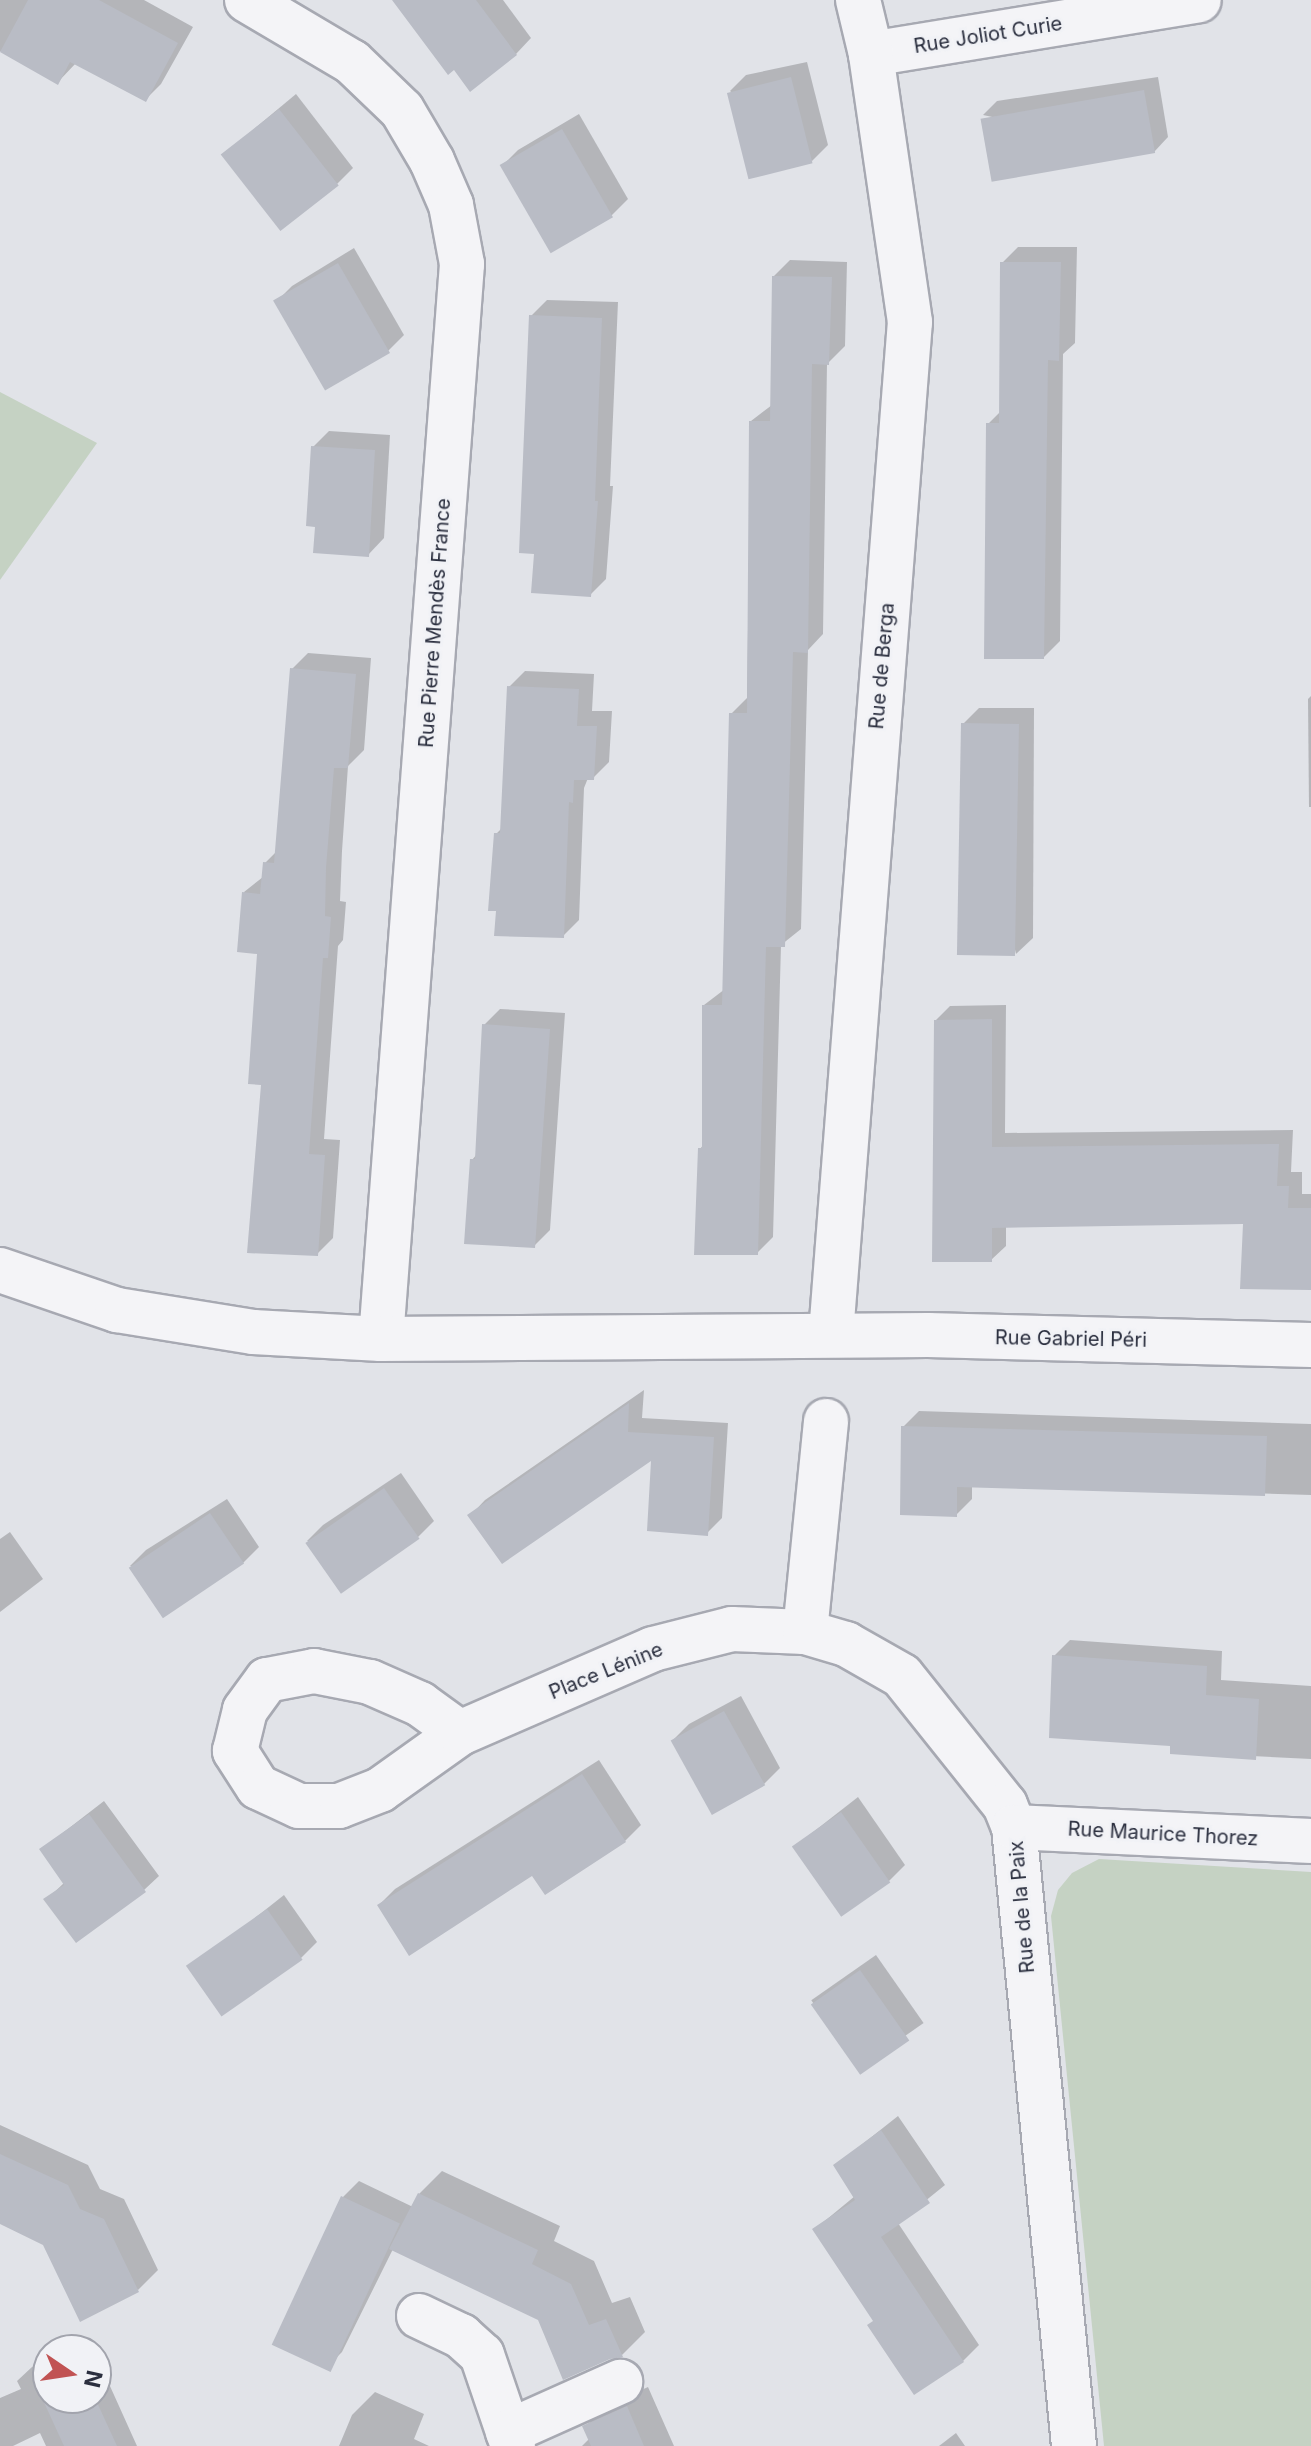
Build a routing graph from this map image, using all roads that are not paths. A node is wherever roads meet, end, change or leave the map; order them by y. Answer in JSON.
{"nodes":[{"id":1,"x":247,"y":0,"type":"edge"},
{"id":2,"x":858,"y":0,"type":"edge"},
{"id":3,"x":1199,"y":0,"type":"edge"},
{"id":4,"x":871,"y":54,"type":"junction"},
{"id":5,"x":0,"y":1270,"type":"edge"},
{"id":6,"x":831,"y":1334,"type":"junction"},
{"id":7,"x":381,"y":1339,"type":"junction"},
{"id":8,"x":1311,"y":1345,"type":"edge"},
{"id":9,"x":826,"y":1421,"type":"dead end"},
{"id":10,"x":805,"y":1632,"type":"junction"},
{"id":11,"x":460,"y":1733,"type":"junction"},
{"id":12,"x":1014,"y":1827,"type":"junction"},
{"id":13,"x":1311,"y":1841,"type":"edge"},
{"id":14,"x":419,"y":2316,"type":"dead end"},
{"id":15,"x":620,"y":2382,"type":"dead end"},
{"id":16,"x":510,"y":2439,"type":"edge"},
{"id":17,"x":1074,"y":2446,"type":"edge"}],
"edges":[{"from":1,"to":7,"type":"street","name":"Rue Pierre Mendès France"},
{"from":2,"to":4,"type":"street","name":"Rue de Berga"},
{"from":3,"to":4,"type":"street","name":"Rue Joliot Curie"},
{"from":4,"to":6,"type":"street","name":"Rue de Berga"},
{"from":5,"to":7,"type":"street","name":"Rue Gabriel Péri"},
{"from":6,"to":7,"type":"street","name":"Rue Gabriel Péri"},
{"from":6,"to":8,"type":"street","name":"Rue Gabriel Péri"},
{"from":9,"to":10,"type":"street"},
{"from":10,"to":11,"type":"street","name":"Place Lénine"},
{"from":10,"to":12,"type":"street","name":"Rue de la Paix"},
{"from":11,"to":11,"type":"street","name":"Place Lénine"},
{"from":12,"to":13,"type":"street","name":"Rue Maurice Thorez"},
{"from":12,"to":17,"type":"street","name":"Rue de la Paix"},
{"from":14,"to":16,"type":"street"},
{"from":15,"to":16,"type":"street"}]}
